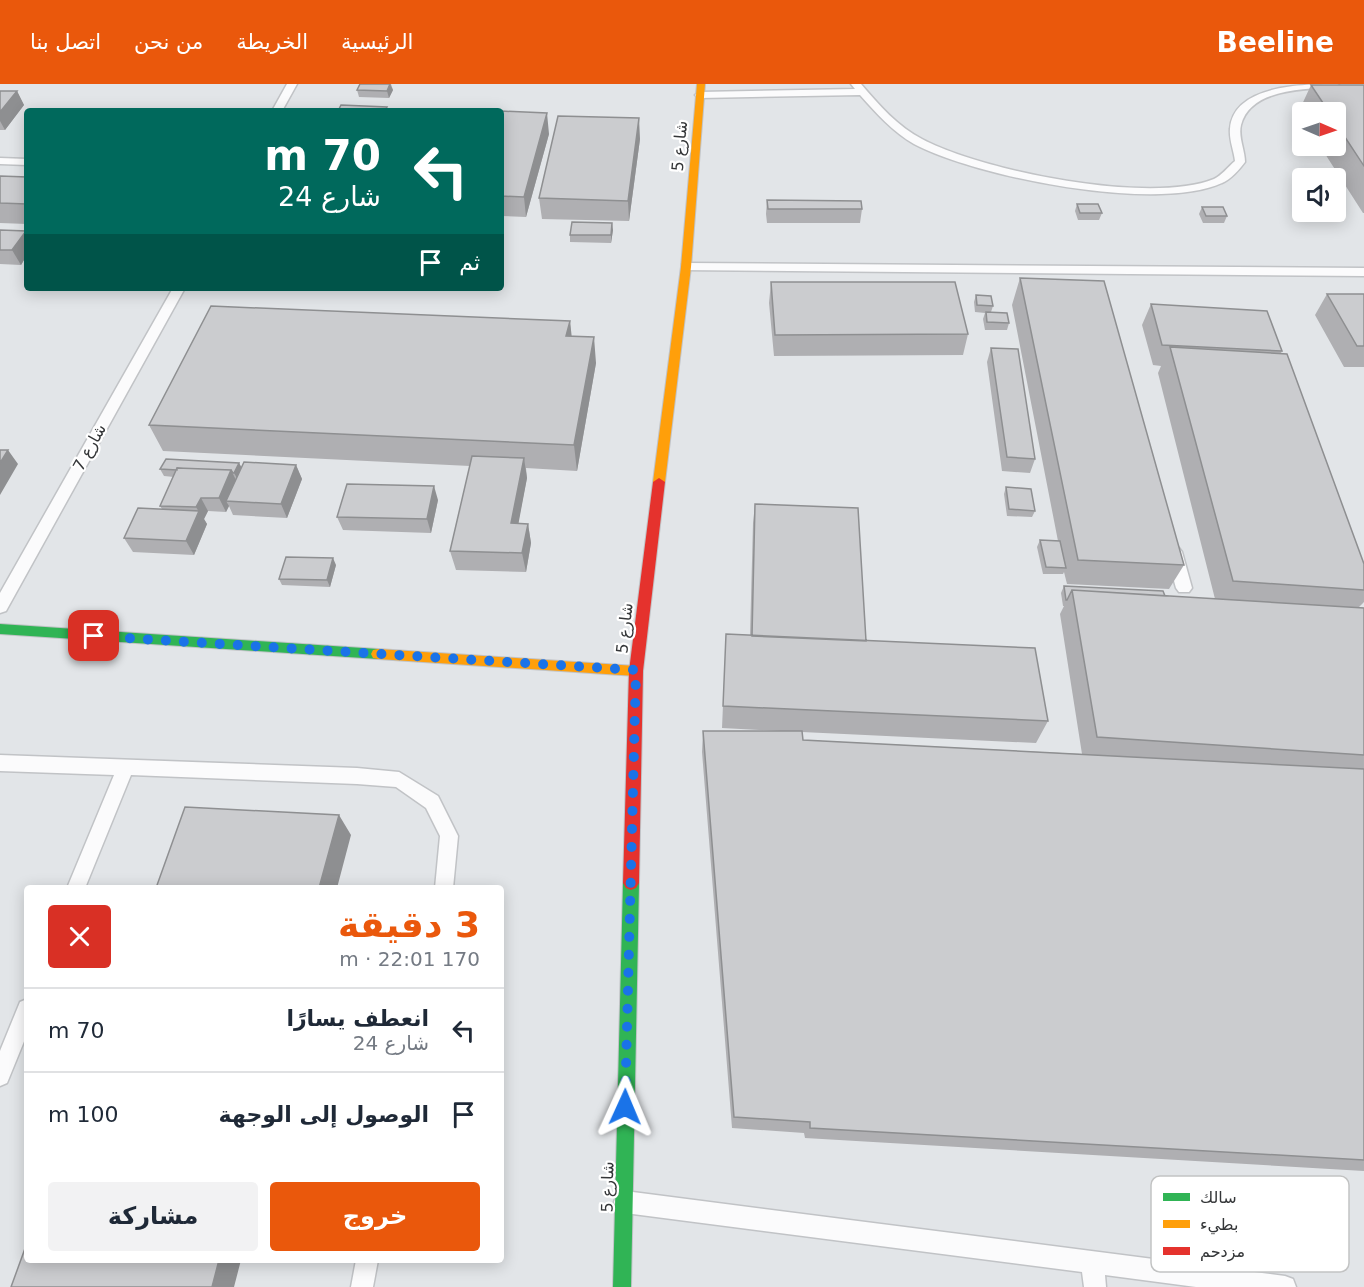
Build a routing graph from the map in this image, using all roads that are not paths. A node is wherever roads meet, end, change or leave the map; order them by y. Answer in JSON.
{"nodes":[{"id":1,"x":292,"y":84,"type":"edge"},
{"id":2,"x":1334,"y":84,"type":"edge"},
{"id":3,"x":860,"y":88,"type":"edge"},
{"id":4,"x":700,"y":90,"type":"edge"},
{"id":5,"x":279,"y":108,"type":"edge"},
{"id":6,"x":0,"y":161,"type":"edge"},
{"id":7,"x":24,"y":162,"type":"edge"},
{"id":8,"x":686,"y":267,"type":"junction"},
{"id":9,"x":1364,"y":272,"type":"edge"},
{"id":10,"x":177,"y":291,"type":"edge"},
{"id":11,"x":1171,"y":542,"type":"edge"},
{"id":12,"x":1185,"y":588,"type":"dead end"},
{"id":13,"x":0,"y":606,"type":"edge"},
{"id":14,"x":0,"y":629,"type":"edge"},
{"id":15,"x":636,"y":670,"type":"junction"},
{"id":16,"x":0,"y":763,"type":"edge"},
{"id":17,"x":125,"y":768,"type":"junction"},
{"id":18,"x":77,"y":885,"type":"edge"},
{"id":19,"x":444,"y":885,"type":"edge"},
{"id":20,"x":24,"y":1017,"type":"edge"},
{"id":21,"x":0,"y":1076,"type":"edge"},
{"id":22,"x":623,"y":1202,"type":"junction"},
{"id":23,"x":1092,"y":1262,"type":"junction"},
{"id":24,"x":366,"y":1263,"type":"edge"},
{"id":25,"x":1194,"y":1281,"type":"edge"},
{"id":26,"x":362,"y":1287,"type":"edge"},
{"id":27,"x":622,"y":1287,"type":"edge"},
{"id":28,"x":1095,"y":1287,"type":"edge"},
{"id":29,"x":1285,"y":1287,"type":"edge"}],
"edges":[{"from":1,"to":5,"type":"lane"},
{"from":2,"to":3,"type":"lane"},
{"from":3,"to":4,"type":"lane"},
{"from":4,"to":8,"type":"street","name":"شارع 5"},
{"from":6,"to":7,"type":"lane"},
{"from":8,"to":9,"type":"lane"},
{"from":8,"to":15,"type":"street","name":"شارع 5"},
{"from":10,"to":13,"type":"lane","name":"شارع 7"},
{"from":11,"to":12,"type":"lane"},
{"from":14,"to":15,"type":"street"},
{"from":15,"to":22,"type":"street","name":"شارع 5"},
{"from":16,"to":17,"type":"lane"},
{"from":17,"to":18,"type":"lane"},
{"from":17,"to":19,"type":"lane"},
{"from":20,"to":21,"type":"lane"},
{"from":22,"to":23,"type":"lane"},
{"from":22,"to":27,"type":"street","name":"شارع 5"},
{"from":23,"to":25,"type":"lane"},
{"from":23,"to":28,"type":"lane"},
{"from":24,"to":26,"type":"lane"},
{"from":25,"to":29,"type":"lane"}]}
